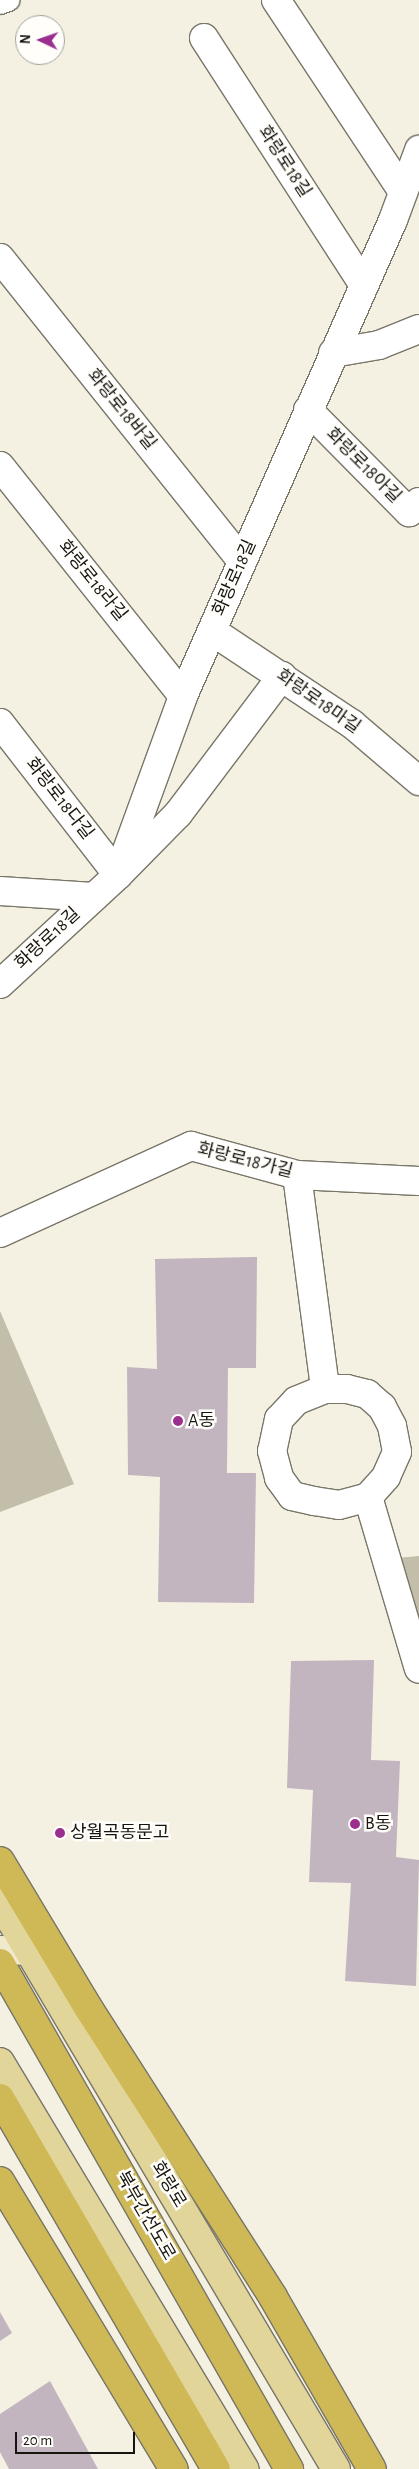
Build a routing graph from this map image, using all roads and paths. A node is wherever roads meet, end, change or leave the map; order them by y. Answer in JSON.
{"nodes":[{"id":1,"x":8,"y":0,"type":"edge"},
{"id":2,"x":276,"y":0,"type":"edge"},
{"id":3,"x":0,"y":3,"type":"edge"},
{"id":4,"x":204,"y":38,"type":"dead end"},
{"id":5,"x":419,"y":150,"type":"edge"},
{"id":6,"x":403,"y":192,"type":"junction"},
{"id":7,"x":0,"y":258,"type":"edge"},
{"id":8,"x":364,"y":285,"type":"junction"},
{"id":9,"x":419,"y":329,"type":"edge"},
{"id":10,"x":333,"y":353,"type":"junction"},
{"id":11,"x":308,"y":410,"type":"junction"},
{"id":12,"x":0,"y":466,"type":"edge"},
{"id":13,"x":419,"y":502,"type":"edge"},
{"id":14,"x":242,"y":561,"type":"junction"},
{"id":15,"x":212,"y":630,"type":"junction"},
{"id":16,"x":282,"y":676,"type":"junction"},
{"id":17,"x":183,"y":696,"type":"junction"},
{"id":18,"x":0,"y":723,"type":"edge"},
{"id":19,"x":419,"y":782,"type":"edge"},
{"id":20,"x":118,"y":875,"type":"junction"},
{"id":21,"x":0,"y":890,"type":"edge"},
{"id":22,"x":94,"y":897,"type":"junction"},
{"id":23,"x":0,"y":984,"type":"edge"},
{"id":24,"x":297,"y":1175,"type":"junction"},
{"id":25,"x":419,"y":1181,"type":"edge"},
{"id":26,"x":0,"y":1232,"type":"edge"},
{"id":27,"x":325,"y":1389,"type":"junction"},
{"id":28,"x":368,"y":1497,"type":"junction"},
{"id":29,"x":419,"y":1669,"type":"edge"},
{"id":30,"x":0,"y":1860,"type":"edge"},
{"id":31,"x":0,"y":1902,"type":"edge"},
{"id":32,"x":0,"y":1950,"type":"edge"},
{"id":33,"x":30,"y":1951,"type":"junction"},
{"id":34,"x":0,"y":1963,"type":"edge"},
{"id":35,"x":0,"y":2062,"type":"edge"},
{"id":36,"x":0,"y":2098,"type":"edge"},
{"id":37,"x":0,"y":2181,"type":"edge"},
{"id":38,"x":174,"y":2469,"type":"edge"},
{"id":39,"x":216,"y":2469,"type":"edge"},
{"id":40,"x":245,"y":2469,"type":"edge"},
{"id":41,"x":289,"y":2469,"type":"edge"},
{"id":42,"x":336,"y":2469,"type":"edge"},
{"id":43,"x":372,"y":2469,"type":"edge"}],
"edges":[{"from":1,"to":3,"type":"lane"},
{"from":2,"to":6,"type":"street"},
{"from":4,"to":8,"type":"street","name":"화랑로18길"},
{"from":5,"to":6,"type":"street","name":"화랑로18길"},
{"from":6,"to":8,"type":"street","name":"화랑로18길"},
{"from":7,"to":14,"type":"street","name":"화랑로18바길"},
{"from":8,"to":10,"type":"street","name":"화랑로18길"},
{"from":9,"to":10,"type":"street"},
{"from":10,"to":11,"type":"street","name":"화랑로18길"},
{"from":11,"to":13,"type":"street","name":"화랑로18아길"},
{"from":11,"to":14,"type":"street","name":"화랑로18길"},
{"from":12,"to":17,"type":"street","name":"화랑로18라길"},
{"from":14,"to":15,"type":"street","name":"화랑로18길"},
{"from":15,"to":16,"type":"street","name":"화랑로18마길"},
{"from":15,"to":17,"type":"street","name":"화랑로18길"},
{"from":16,"to":19,"type":"street","name":"화랑로18마길"},
{"from":16,"to":20,"type":"street","name":"화랑로18길"},
{"from":17,"to":20,"type":"street","name":"화랑로18길"},
{"from":18,"to":20,"type":"street","name":"화랑로18다길"},
{"from":20,"to":22,"type":"street","name":"화랑로18길"},
{"from":21,"to":22,"type":"street"},
{"from":22,"to":23,"type":"street","name":"화랑로18길"},
{"from":24,"to":25,"type":"street","name":"화랑로18가길"},
{"from":24,"to":26,"type":"street","name":"화랑로18가길"},
{"from":24,"to":27,"type":"street"},
{"from":27,"to":28,"type":"street"},
{"from":27,"to":28,"type":"street"},
{"from":28,"to":29,"type":"street"},
{"from":30,"to":43,"type":"highway"},
{"from":31,"to":33,"type":"main road","name":"화랑로"},
{"from":32,"to":33,"type":"main road"},
{"from":33,"to":42,"type":"main road","name":"화랑로"},
{"from":34,"to":41,"type":"highway","name":"북부간선도로"},
{"from":35,"to":40,"type":"main road"},
{"from":36,"to":39,"type":"highway"},
{"from":37,"to":38,"type":"highway"}]}
